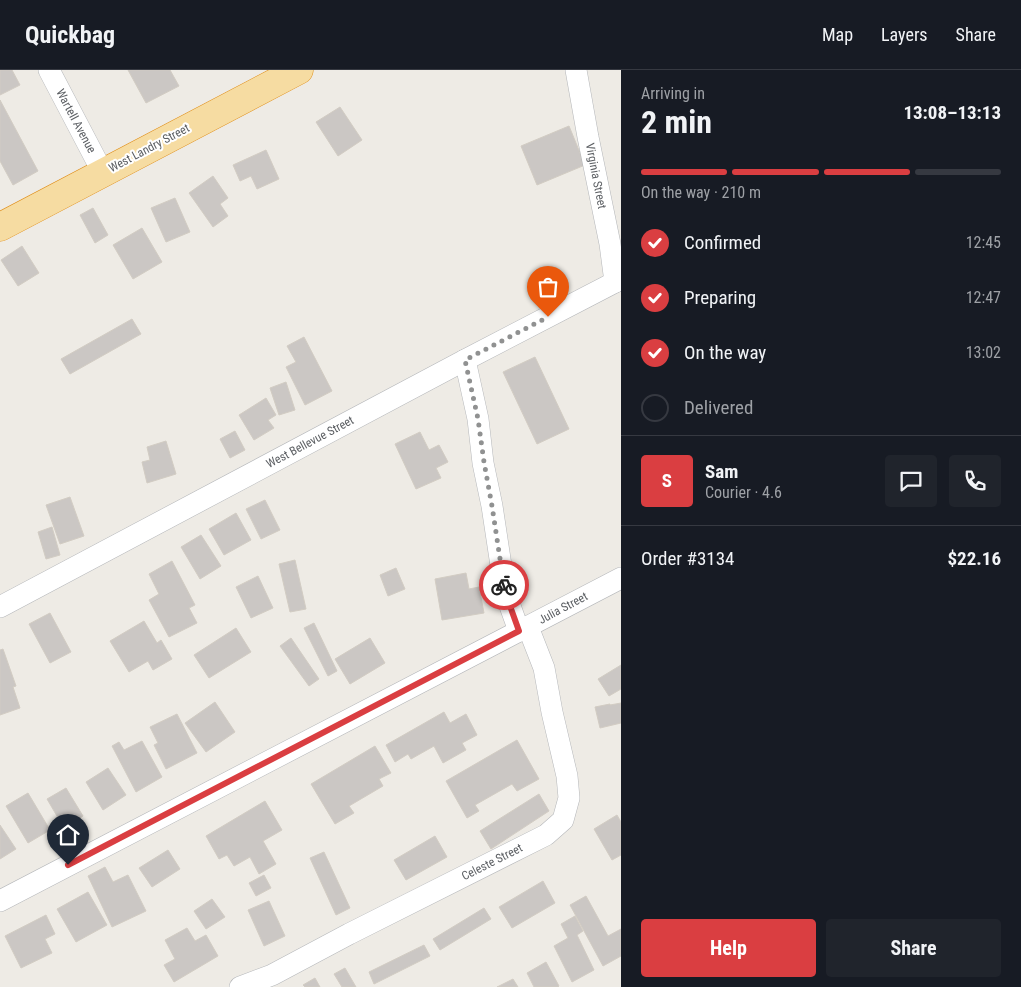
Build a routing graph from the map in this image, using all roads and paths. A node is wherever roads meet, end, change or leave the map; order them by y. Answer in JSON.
{"nodes":[{"id":1,"x":49,"y":70,"type":"edge"},
{"id":2,"x":299,"y":70,"type":"edge"},
{"id":3,"x":576,"y":70,"type":"edge"},
{"id":4,"x":103,"y":173,"type":"junction"},
{"id":5,"x":0,"y":227,"type":"edge"},
{"id":6,"x":618,"y":280,"type":"edge"},
{"id":7,"x":465,"y":360,"type":"junction"},
{"id":8,"x":619,"y":583,"type":"edge"},
{"id":9,"x":0,"y":607,"type":"edge"},
{"id":10,"x":524,"y":629,"type":"junction"},
{"id":11,"x":0,"y":901,"type":"edge"},
{"id":12,"x":247,"y":986,"type":"edge"}],
"edges":[{"from":1,"to":4,"type":"street","name":"Wartell Avenue"},
{"from":2,"to":4,"type":"highway","name":"West Landry Street"},
{"from":3,"to":6,"type":"street","name":"Virginia Street"},
{"from":4,"to":5,"type":"highway","name":"West Landry Street"},
{"from":6,"to":7,"type":"street","name":"West Bellevue Street"},
{"from":7,"to":9,"type":"street","name":"West Bellevue Street"},
{"from":7,"to":10,"type":"street","name":"Celeste Street"},
{"from":8,"to":10,"type":"street","name":"Julia Street"},
{"from":10,"to":11,"type":"street","name":"Julia Street"},
{"from":10,"to":12,"type":"street","name":"Celeste Street"}]}
